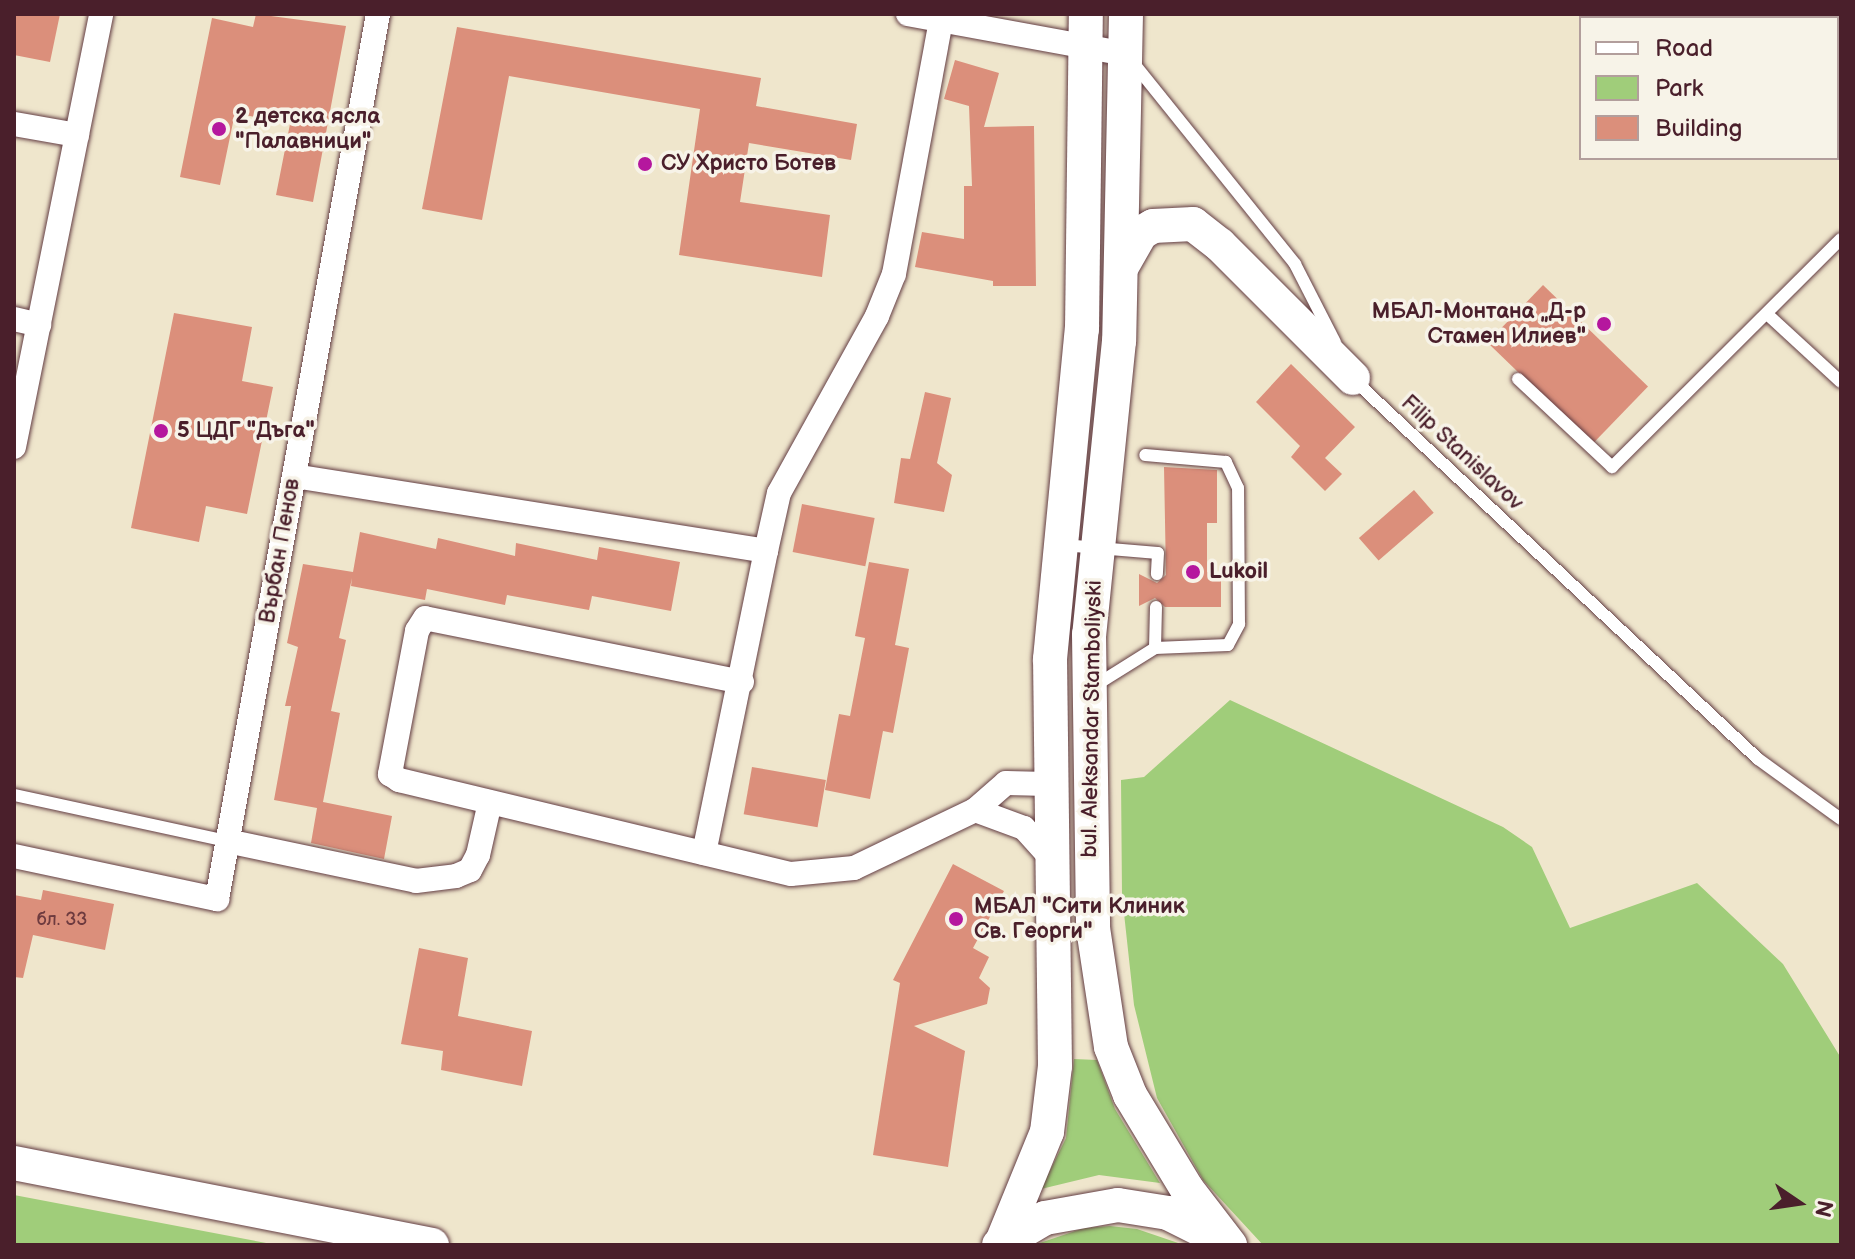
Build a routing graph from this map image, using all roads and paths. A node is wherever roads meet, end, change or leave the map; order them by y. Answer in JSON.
{"nodes":[{"id":1,"x":101,"y":14,"type":"edge"},
{"id":2,"x":378,"y":14,"type":"edge"},
{"id":3,"x":908,"y":14,"type":"edge"},
{"id":4,"x":1126,"y":14,"type":"edge"},
{"id":5,"x":941,"y":20,"type":"junction"},
{"id":6,"x":979,"y":20,"type":"edge"},
{"id":7,"x":1086,"y":29,"type":"edge"},
{"id":8,"x":1127,"y":54,"type":"junction"},
{"id":9,"x":14,"y":124,"type":"edge"},
{"id":10,"x":77,"y":135,"type":"junction"},
{"id":11,"x":1841,"y":239,"type":"edge"},
{"id":12,"x":1121,"y":268,"type":"junction"},
{"id":13,"x":1767,"y":314,"type":"junction"},
{"id":14,"x":14,"y":319,"type":"edge"},
{"id":15,"x":39,"y":325,"type":"junction"},
{"id":16,"x":1353,"y":378,"type":"junction"},
{"id":17,"x":1518,"y":379,"type":"dead end"},
{"id":18,"x":1841,"y":382,"type":"edge"},
{"id":19,"x":14,"y":447,"type":"edge"},
{"id":20,"x":1145,"y":455,"type":"dead end"},
{"id":21,"x":294,"y":476,"type":"junction"},
{"id":22,"x":1075,"y":546,"type":"junction"},
{"id":23,"x":766,"y":551,"type":"junction"},
{"id":24,"x":1157,"y":574,"type":"dead end"},
{"id":25,"x":1156,"y":607,"type":"dead end"},
{"id":26,"x":1155,"y":648,"type":"junction"},
{"id":27,"x":742,"y":682,"type":"junction"},
{"id":28,"x":1089,"y":689,"type":"junction"},
{"id":29,"x":1048,"y":784,"type":"junction"},
{"id":30,"x":14,"y":795,"type":"edge"},
{"id":31,"x":490,"y":802,"type":"junction"},
{"id":32,"x":975,"y":810,"type":"junction"},
{"id":33,"x":1841,"y":819,"type":"edge"},
{"id":34,"x":227,"y":841,"type":"junction"},
{"id":35,"x":704,"y":853,"type":"junction"},
{"id":36,"x":14,"y":856,"type":"edge"},
{"id":37,"x":1049,"y":856,"type":"junction"},
{"id":38,"x":1093,"y":928,"type":"junction"},
{"id":39,"x":14,"y":1163,"type":"edge"},
{"id":40,"x":1000,"y":1244,"type":"edge"},
{"id":41,"x":432,"y":1245,"type":"edge"},
{"id":42,"x":1229,"y":1245,"type":"edge"}],
"edges":[{"from":1,"to":10,"type":"street"},
{"from":2,"to":21,"type":"street","name":"Върбан Пенов"},
{"from":3,"to":5,"type":"street"},
{"from":4,"to":8,"type":"main road","name":"bul. Aleksandar Stamboliyski"},
{"from":5,"to":6,"type":"street"},
{"from":5,"to":23,"type":"street"},
{"from":6,"to":7,"type":"street"},
{"from":7,"to":8,"type":"street"},
{"from":7,"to":22,"type":"main road"},
{"from":8,"to":12,"type":"main road","name":"bul. Aleksandar Stamboliyski"},
{"from":8,"to":16,"type":"lane","name":"Filip Stanislavov"},
{"from":9,"to":10,"type":"street"},
{"from":10,"to":15,"type":"street"},
{"from":11,"to":13,"type":"lane"},
{"from":12,"to":16,"type":"main road"},
{"from":12,"to":22,"type":"main road","name":"bul. Aleksandar Stamboliyski"},
{"from":13,"to":17,"type":"lane"},
{"from":13,"to":18,"type":"lane"},
{"from":14,"to":15,"type":"street"},
{"from":15,"to":19,"type":"street"},
{"from":16,"to":33,"type":"lane","name":"Filip Stanislavov"},
{"from":20,"to":26,"type":"lane"},
{"from":21,"to":23,"type":"street"},
{"from":21,"to":34,"type":"street","name":"Върбан Пенов"},
{"from":22,"to":24,"type":"lane"},
{"from":22,"to":28,"type":"main road","name":"bul. Aleksandar Stamboliyski"},
{"from":22,"to":29,"type":"main road","name":"bul. Aleksandar Stamboliyski"},
{"from":23,"to":27,"type":"street"},
{"from":25,"to":26,"type":"lane"},
{"from":26,"to":28,"type":"lane"},
{"from":27,"to":31,"type":"street"},
{"from":27,"to":35,"type":"street"},
{"from":28,"to":38,"type":"main road","name":"bul. Aleksandar Stamboliyski"},
{"from":29,"to":32,"type":"street"},
{"from":29,"to":37,"type":"main road","name":"bul. Aleksandar Stamboliyski"},
{"from":29,"to":38,"type":"main road"},
{"from":30,"to":34,"type":"lane"},
{"from":31,"to":34,"type":"street"},
{"from":31,"to":35,"type":"street"},
{"from":32,"to":35,"type":"street"},
{"from":32,"to":37,"type":"street"},
{"from":34,"to":36,"type":"street","name":"Върбан Пенов"},
{"from":37,"to":40,"type":"main road","name":"bul. Aleksandar Stamboliyski"},
{"from":38,"to":42,"type":"main road","name":"bul. Aleksandar Stamboliyski"},
{"from":39,"to":41,"type":"main road"},
{"from":40,"to":42,"type":"main road"}]}
